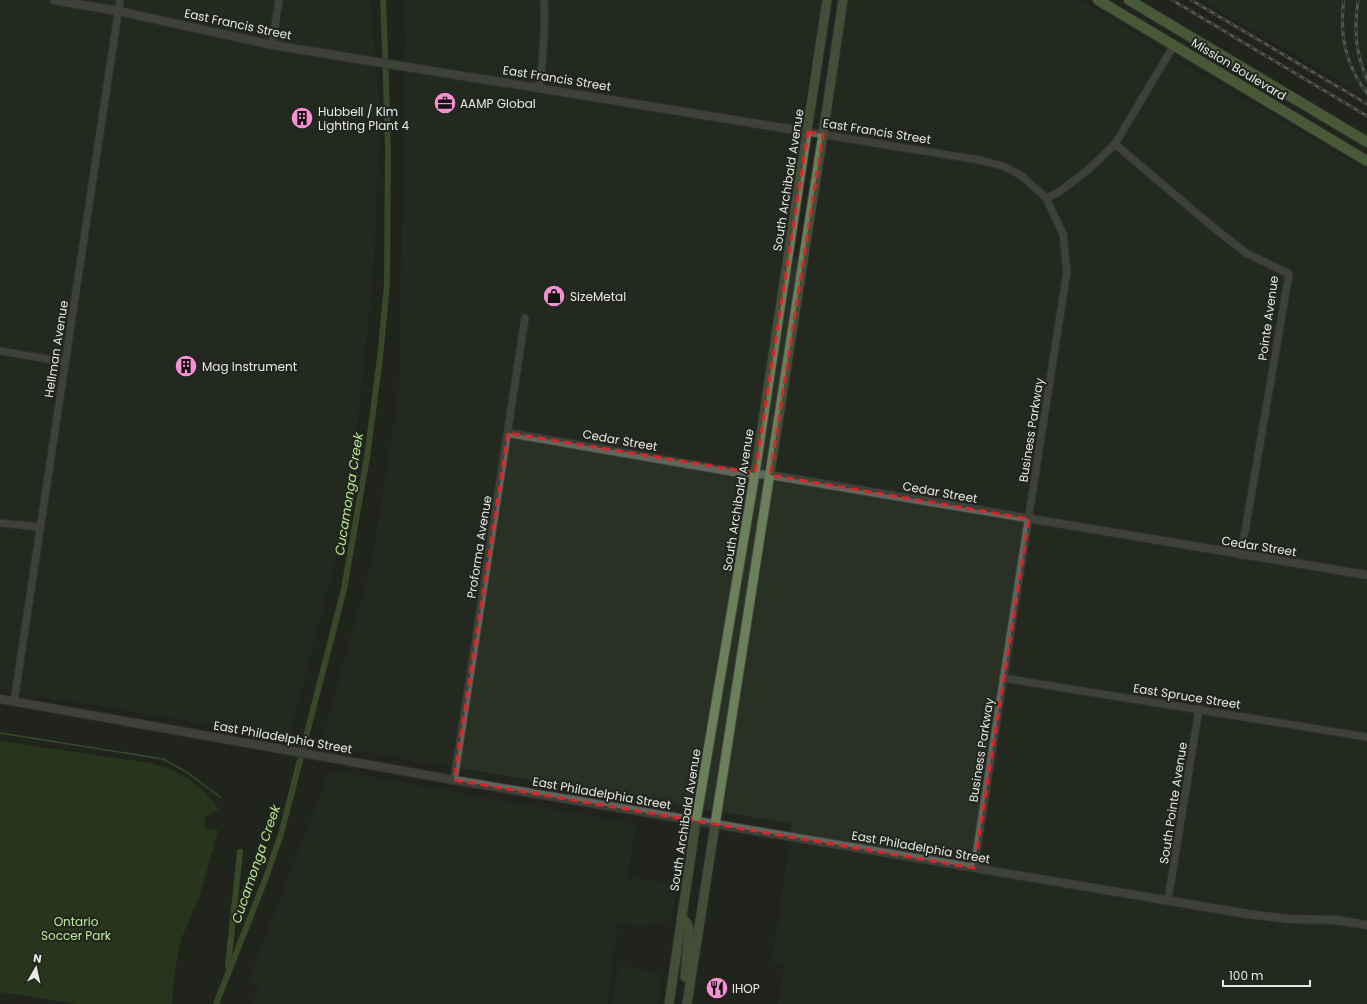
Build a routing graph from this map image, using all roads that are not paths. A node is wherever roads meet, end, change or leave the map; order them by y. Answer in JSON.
{"nodes":[{"id":1,"x":54,"y":0,"type":"edge"},
{"id":2,"x":120,"y":0,"type":"edge"},
{"id":3,"x":279,"y":0,"type":"edge"},
{"id":4,"x":544,"y":0,"type":"edge"},
{"id":5,"x":827,"y":0,"type":"edge"},
{"id":6,"x":843,"y":0,"type":"edge"},
{"id":7,"x":1098,"y":0,"type":"edge"},
{"id":8,"x":1129,"y":0,"type":"edge"},
{"id":9,"x":118,"y":11,"type":"junction"},
{"id":10,"x":272,"y":45,"type":"junction"},
{"id":11,"x":1174,"y":45,"type":"junction"},
{"id":12,"x":539,"y":88,"type":"junction"},
{"id":13,"x":808,"y":132,"type":"junction"},
{"id":14,"x":823,"y":134,"type":"junction"},
{"id":15,"x":1367,"y":142,"type":"edge"},
{"id":16,"x":1115,"y":144,"type":"junction"},
{"id":17,"x":1367,"y":161,"type":"edge"},
{"id":18,"x":1046,"y":198,"type":"junction"},
{"id":19,"x":525,"y":318,"type":"dead end"},
{"id":20,"x":0,"y":351,"type":"edge"},
{"id":21,"x":65,"y":362,"type":"junction"},
{"id":22,"x":508,"y":434,"type":"junction"},
{"id":23,"x":755,"y":473,"type":"junction"},
{"id":24,"x":770,"y":475,"type":"junction"},
{"id":25,"x":1029,"y":519,"type":"junction"},
{"id":26,"x":0,"y":523,"type":"edge"},
{"id":27,"x":40,"y":527,"type":"junction"},
{"id":28,"x":1241,"y":555,"type":"junction"},
{"id":29,"x":1367,"y":575,"type":"edge"},
{"id":30,"x":1003,"y":678,"type":"junction"},
{"id":31,"x":0,"y":699,"type":"edge"},
{"id":32,"x":14,"y":702,"type":"junction"},
{"id":33,"x":1199,"y":710,"type":"junction"},
{"id":34,"x":1367,"y":736,"type":"edge"},
{"id":35,"x":454,"y":780,"type":"junction"},
{"id":36,"x":696,"y":821,"type":"junction"},
{"id":37,"x":715,"y":824,"type":"junction"},
{"id":38,"x":974,"y":868,"type":"junction"},
{"id":39,"x":1168,"y":900,"type":"junction"},
{"id":40,"x":682,"y":918,"type":"junction"},
{"id":41,"x":1367,"y":926,"type":"edge"},
{"id":42,"x":668,"y":1004,"type":"edge"},
{"id":43,"x":686,"y":1004,"type":"edge"}],
"edges":[{"from":1,"to":9,"type":"street","name":"East Francis Street"},
{"from":2,"to":9,"type":"street","name":"Hellman Avenue"},
{"from":3,"to":10,"type":"street"},
{"from":4,"to":12,"type":"street"},
{"from":5,"to":13,"type":"main road","name":"South Archibald Avenue"},
{"from":6,"to":14,"type":"main road"},
{"from":7,"to":11,"type":"main road","name":"Mission Boulevard"},
{"from":8,"to":15,"type":"main road","name":"Mission Boulevard"},
{"from":9,"to":10,"type":"street","name":"East Francis Street"},
{"from":9,"to":21,"type":"street","name":"Hellman Avenue"},
{"from":10,"to":12,"type":"street","name":"East Francis Street"},
{"from":11,"to":16,"type":"street"},
{"from":11,"to":17,"type":"main road","name":"Mission Boulevard"},
{"from":12,"to":13,"type":"street","name":"East Francis Street"},
{"from":13,"to":14,"type":"street","name":"East Francis Street"},
{"from":13,"to":23,"type":"main road","name":"South Archibald Avenue"},
{"from":14,"to":18,"type":"street","name":"East Francis Street"},
{"from":14,"to":24,"type":"main road"},
{"from":16,"to":18,"type":"street"},
{"from":16,"to":28,"type":"street","name":"Pointe Avenue"},
{"from":18,"to":25,"type":"street","name":"Business Parkway"},
{"from":19,"to":22,"type":"street","name":"Proforma Avenue"},
{"from":20,"to":21,"type":"street"},
{"from":21,"to":27,"type":"street","name":"Hellman Avenue"},
{"from":22,"to":23,"type":"street","name":"Cedar Street"},
{"from":22,"to":35,"type":"street","name":"Proforma Avenue"},
{"from":23,"to":24,"type":"street","name":"Cedar Street"},
{"from":23,"to":36,"type":"main road","name":"South Archibald Avenue"},
{"from":24,"to":25,"type":"street","name":"Cedar Street"},
{"from":24,"to":37,"type":"main road"},
{"from":25,"to":28,"type":"street","name":"Cedar Street"},
{"from":25,"to":30,"type":"street","name":"Business Parkway"},
{"from":26,"to":27,"type":"street"},
{"from":27,"to":32,"type":"street","name":"Hellman Avenue"},
{"from":28,"to":29,"type":"street","name":"Cedar Street"},
{"from":30,"to":33,"type":"street","name":"East Spruce Street"},
{"from":30,"to":38,"type":"street","name":"Business Parkway"},
{"from":31,"to":32,"type":"street","name":"East Philadelphia Street"},
{"from":32,"to":35,"type":"street","name":"East Philadelphia Street"},
{"from":33,"to":34,"type":"street","name":"East Spruce Street"},
{"from":33,"to":39,"type":"street","name":"South Pointe Avenue"},
{"from":35,"to":36,"type":"street","name":"East Philadelphia Street"},
{"from":36,"to":37,"type":"street","name":"East Philadelphia Street"},
{"from":36,"to":40,"type":"main road","name":"South Archibald Avenue"},
{"from":37,"to":38,"type":"street","name":"East Philadelphia Street"},
{"from":37,"to":43,"type":"main road"},
{"from":38,"to":39,"type":"street","name":"East Philadelphia Street"},
{"from":39,"to":41,"type":"street","name":"East Philadelphia Street"},
{"from":40,"to":42,"type":"main road","name":"South Archibald Avenue"},
{"from":40,"to":43,"type":"main road"}]}
